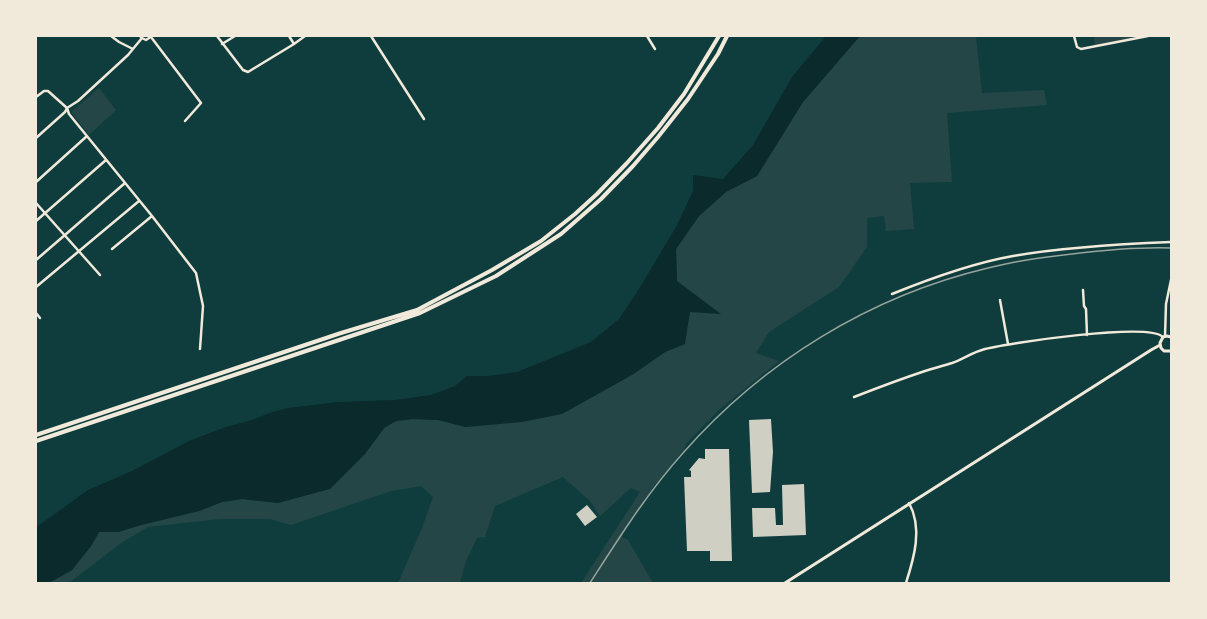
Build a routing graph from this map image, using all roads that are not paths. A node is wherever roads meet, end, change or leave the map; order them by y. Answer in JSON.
{"nodes":[{"id":1,"x":111,"y":36,"type":"edge"},
{"id":2,"x":217,"y":36,"type":"edge"},
{"id":3,"x":235,"y":36,"type":"edge"},
{"id":4,"x":288,"y":36,"type":"edge"},
{"id":5,"x":305,"y":36,"type":"edge"},
{"id":6,"x":371,"y":36,"type":"edge"},
{"id":7,"x":647,"y":36,"type":"edge"},
{"id":8,"x":719,"y":36,"type":"edge"},
{"id":9,"x":727,"y":36,"type":"edge"},
{"id":10,"x":1074,"y":36,"type":"edge"},
{"id":11,"x":1148,"y":36,"type":"edge"},
{"id":12,"x":141,"y":37,"type":"edge"},
{"id":13,"x":151,"y":37,"type":"edge"},
{"id":14,"x":222,"y":44,"type":"junction"},
{"id":15,"x":294,"y":44,"type":"junction"},
{"id":16,"x":133,"y":49,"type":"junction"},
{"id":17,"x":655,"y":49,"type":"dead end"},
{"id":18,"x":36,"y":97,"type":"edge"},
{"id":19,"x":67,"y":108,"type":"junction"},
{"id":20,"x":424,"y":119,"type":"dead end"},
{"id":21,"x":185,"y":121,"type":"dead end"},
{"id":22,"x":87,"y":136,"type":"junction"},
{"id":23,"x":36,"y":138,"type":"edge"},
{"id":24,"x":106,"y":160,"type":"junction"},
{"id":25,"x":36,"y":182,"type":"edge"},
{"id":26,"x":125,"y":183,"type":"junction"},
{"id":27,"x":139,"y":200,"type":"junction"},
{"id":28,"x":36,"y":203,"type":"edge"},
{"id":29,"x":45,"y":213,"type":"junction"},
{"id":30,"x":152,"y":216,"type":"junction"},
{"id":31,"x":36,"y":221,"type":"edge"},
{"id":32,"x":65,"y":235,"type":"junction"},
{"id":33,"x":1171,"y":242,"type":"edge"},
{"id":34,"x":112,"y":249,"type":"dead end"},
{"id":35,"x":79,"y":251,"type":"junction"},
{"id":36,"x":36,"y":260,"type":"edge"},
{"id":37,"x":100,"y":275,"type":"dead end"},
{"id":38,"x":1171,"y":280,"type":"edge"},
{"id":39,"x":36,"y":287,"type":"edge"},
{"id":40,"x":1083,"y":290,"type":"dead end"},
{"id":41,"x":892,"y":294,"type":"dead end"},
{"id":42,"x":1000,"y":300,"type":"dead end"},
{"id":43,"x":36,"y":313,"type":"edge"},
{"id":44,"x":40,"y":318,"type":"dead end"},
{"id":45,"x":1087,"y":335,"type":"junction"},
{"id":46,"x":1164,"y":337,"type":"junction"},
{"id":47,"x":1171,"y":337,"type":"edge"},
{"id":48,"x":1008,"y":344,"type":"junction"},
{"id":49,"x":1160,"y":345,"type":"junction"},
{"id":50,"x":200,"y":349,"type":"dead end"},
{"id":51,"x":1171,"y":351,"type":"edge"},
{"id":52,"x":854,"y":397,"type":"dead end"},
{"id":53,"x":36,"y":435,"type":"edge"},
{"id":54,"x":36,"y":441,"type":"edge"},
{"id":55,"x":909,"y":503,"type":"junction"},
{"id":56,"x":786,"y":582,"type":"edge"},
{"id":57,"x":906,"y":583,"type":"edge"}],
"edges":[{"from":1,"to":16,"type":"street"},
{"from":2,"to":14,"type":"street"},
{"from":3,"to":14,"type":"street"},
{"from":4,"to":15,"type":"street"},
{"from":5,"to":15,"type":"street"},
{"from":6,"to":20,"type":"street"},
{"from":7,"to":17,"type":"street"},
{"from":8,"to":53,"type":"highway"},
{"from":9,"to":54,"type":"highway"},
{"from":10,"to":11,"type":"street"},
{"from":12,"to":13,"type":"street"},
{"from":12,"to":16,"type":"street"},
{"from":13,"to":21,"type":"street"},
{"from":14,"to":15,"type":"street"},
{"from":16,"to":19,"type":"street"},
{"from":18,"to":19,"type":"street"},
{"from":19,"to":22,"type":"street"},
{"from":19,"to":23,"type":"street"},
{"from":22,"to":24,"type":"street"},
{"from":22,"to":25,"type":"street"},
{"from":24,"to":26,"type":"street"},
{"from":24,"to":29,"type":"street"},
{"from":26,"to":27,"type":"street"},
{"from":26,"to":32,"type":"street"},
{"from":27,"to":30,"type":"street"},
{"from":27,"to":35,"type":"street"},
{"from":28,"to":29,"type":"street"},
{"from":29,"to":31,"type":"street"},
{"from":29,"to":32,"type":"street"},
{"from":30,"to":34,"type":"street"},
{"from":30,"to":50,"type":"street"},
{"from":32,"to":35,"type":"street"},
{"from":32,"to":36,"type":"street"},
{"from":33,"to":41,"type":"street"},
{"from":35,"to":37,"type":"street"},
{"from":35,"to":39,"type":"street"},
{"from":38,"to":46,"type":"street"},
{"from":40,"to":45,"type":"street"},
{"from":42,"to":48,"type":"street"},
{"from":43,"to":44,"type":"street"},
{"from":45,"to":46,"type":"street"},
{"from":45,"to":48,"type":"street"},
{"from":46,"to":47,"type":"street"},
{"from":46,"to":49,"type":"street"},
{"from":48,"to":52,"type":"street"},
{"from":49,"to":51,"type":"street"},
{"from":49,"to":55,"type":"street"},
{"from":55,"to":56,"type":"street"},
{"from":55,"to":57,"type":"street"}]}
